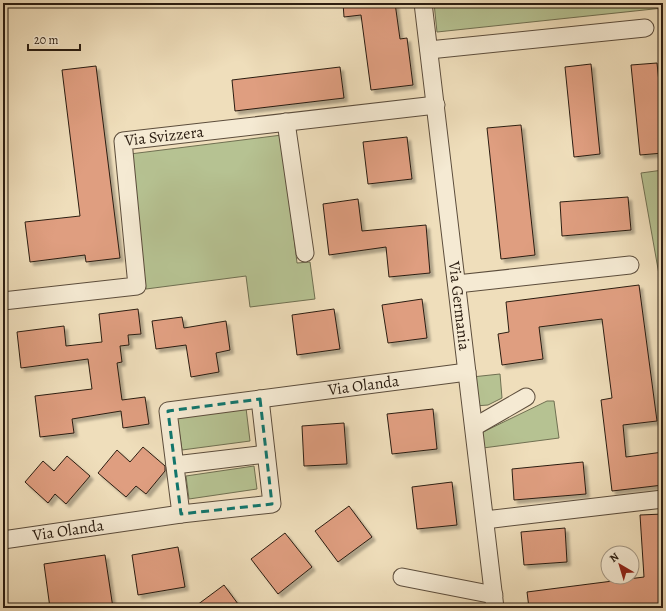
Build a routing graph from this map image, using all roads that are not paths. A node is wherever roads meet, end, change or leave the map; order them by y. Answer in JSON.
{"nodes":[{"id":1,"x":423,"y":3,"type":"edge"},
{"id":2,"x":644,"y":28,"type":"dead end"},
{"id":3,"x":429,"y":50,"type":"junction"},
{"id":4,"x":436,"y":105,"type":"junction"},
{"id":5,"x":286,"y":122,"type":"junction"},
{"id":6,"x":305,"y":253,"type":"dead end"},
{"id":7,"x":630,"y":265,"type":"dead end"},
{"id":8,"x":456,"y":284,"type":"junction"},
{"id":9,"x":3,"y":301,"type":"edge"},
{"id":10,"x":467,"y":372,"type":"junction"},
{"id":11,"x":526,"y":398,"type":"dead end"},
{"id":12,"x":260,"y":399,"type":"junction"},
{"id":13,"x":474,"y":427,"type":"junction"},
{"id":14,"x":266,"y":454,"type":"junction"},
{"id":15,"x":175,"y":465,"type":"junction"},
{"id":16,"x":663,"y":499,"type":"edge"},
{"id":17,"x":181,"y":514,"type":"junction"},
{"id":18,"x":485,"y":520,"type":"junction"},
{"id":19,"x":3,"y":540,"type":"edge"},
{"id":20,"x":402,"y":578,"type":"dead end"},
{"id":21,"x":495,"y":602,"type":"edge"}],
"edges":[{"from":1,"to":3,"type":"street","name":"Via Germania"},
{"from":2,"to":3,"type":"street"},
{"from":3,"to":4,"type":"street","name":"Via Germania"},
{"from":4,"to":5,"type":"street","name":"Via Svizzera"},
{"from":4,"to":8,"type":"street","name":"Via Germania"},
{"from":5,"to":6,"type":"street"},
{"from":5,"to":9,"type":"street","name":"Via Svizzera"},
{"from":7,"to":8,"type":"street"},
{"from":8,"to":10,"type":"street","name":"Via Germania"},
{"from":10,"to":12,"type":"street","name":"Via Olanda"},
{"from":10,"to":13,"type":"street","name":"Via Germania"},
{"from":11,"to":13,"type":"street"},
{"from":12,"to":14,"type":"street","name":"Via Olanda"},
{"from":12,"to":15,"type":"street","name":"Via Olanda"},
{"from":13,"to":18,"type":"street","name":"Via Germania"},
{"from":14,"to":15,"type":"street"},
{"from":14,"to":17,"type":"street","name":"Via Olanda"},
{"from":15,"to":17,"type":"street","name":"Via Olanda"},
{"from":16,"to":18,"type":"street"},
{"from":17,"to":19,"type":"street","name":"Via Olanda"},
{"from":18,"to":21,"type":"street","name":"Via Germania"},
{"from":20,"to":21,"type":"street"}]}
